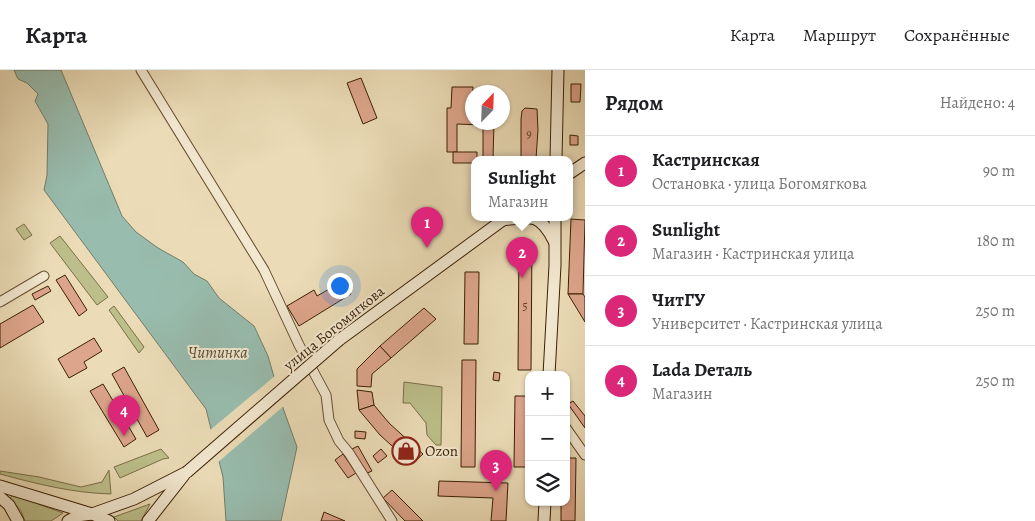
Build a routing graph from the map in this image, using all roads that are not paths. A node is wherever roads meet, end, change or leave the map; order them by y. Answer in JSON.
{"nodes":[{"id":1,"x":140,"y":70,"type":"edge"},
{"id":2,"x":558,"y":70,"type":"edge"},
{"id":3,"x":556,"y":156,"type":"edge"},
{"id":4,"x":585,"y":163,"type":"edge"},
{"id":5,"x":573,"y":171,"type":"edge"},
{"id":6,"x":501,"y":221,"type":"edge"},
{"id":7,"x":540,"y":221,"type":"edge"},
{"id":8,"x":555,"y":221,"type":"edge"},
{"id":9,"x":554,"y":241,"type":"junction"},
{"id":10,"x":44,"y":276,"type":"dead end"},
{"id":11,"x":0,"y":302,"type":"edge"},
{"id":12,"x":549,"y":371,"type":"edge"},
{"id":13,"x":570,"y":434,"type":"edge"},
{"id":14,"x":585,"y":455,"type":"edge"},
{"id":15,"x":186,"y":472,"type":"junction"},
{"id":16,"x":0,"y":486,"type":"edge"},
{"id":17,"x":0,"y":497,"type":"edge"},
{"id":18,"x":545,"y":506,"type":"edge"},
{"id":19,"x":92,"y":514,"type":"junction"},
{"id":20,"x":18,"y":521,"type":"edge"},
{"id":21,"x":68,"y":521,"type":"edge"},
{"id":22,"x":109,"y":521,"type":"edge"},
{"id":23,"x":148,"y":521,"type":"edge"},
{"id":24,"x":392,"y":521,"type":"edge"},
{"id":25,"x":544,"y":521,"type":"edge"}],
"edges":[{"from":1,"to":24,"type":"street"},
{"from":2,"to":3,"type":"main road"},
{"from":4,"to":5,"type":"main road"},
{"from":6,"to":15,"type":"main road","name":"улица Богомягкова","bridge":true},
{"from":7,"to":9,"type":"main road"},
{"from":8,"to":9,"type":"main road"},
{"from":9,"to":12,"type":"main road"},
{"from":10,"to":11,"type":"street"},
{"from":13,"to":14,"type":"street"},
{"from":15,"to":19,"type":"main road"},
{"from":15,"to":23,"type":"main road"},
{"from":16,"to":19,"type":"main road"},
{"from":17,"to":20,"type":"main road"},
{"from":18,"to":25,"type":"main road"},
{"from":19,"to":21,"type":"main road"},
{"from":19,"to":22,"type":"main road"}]}
